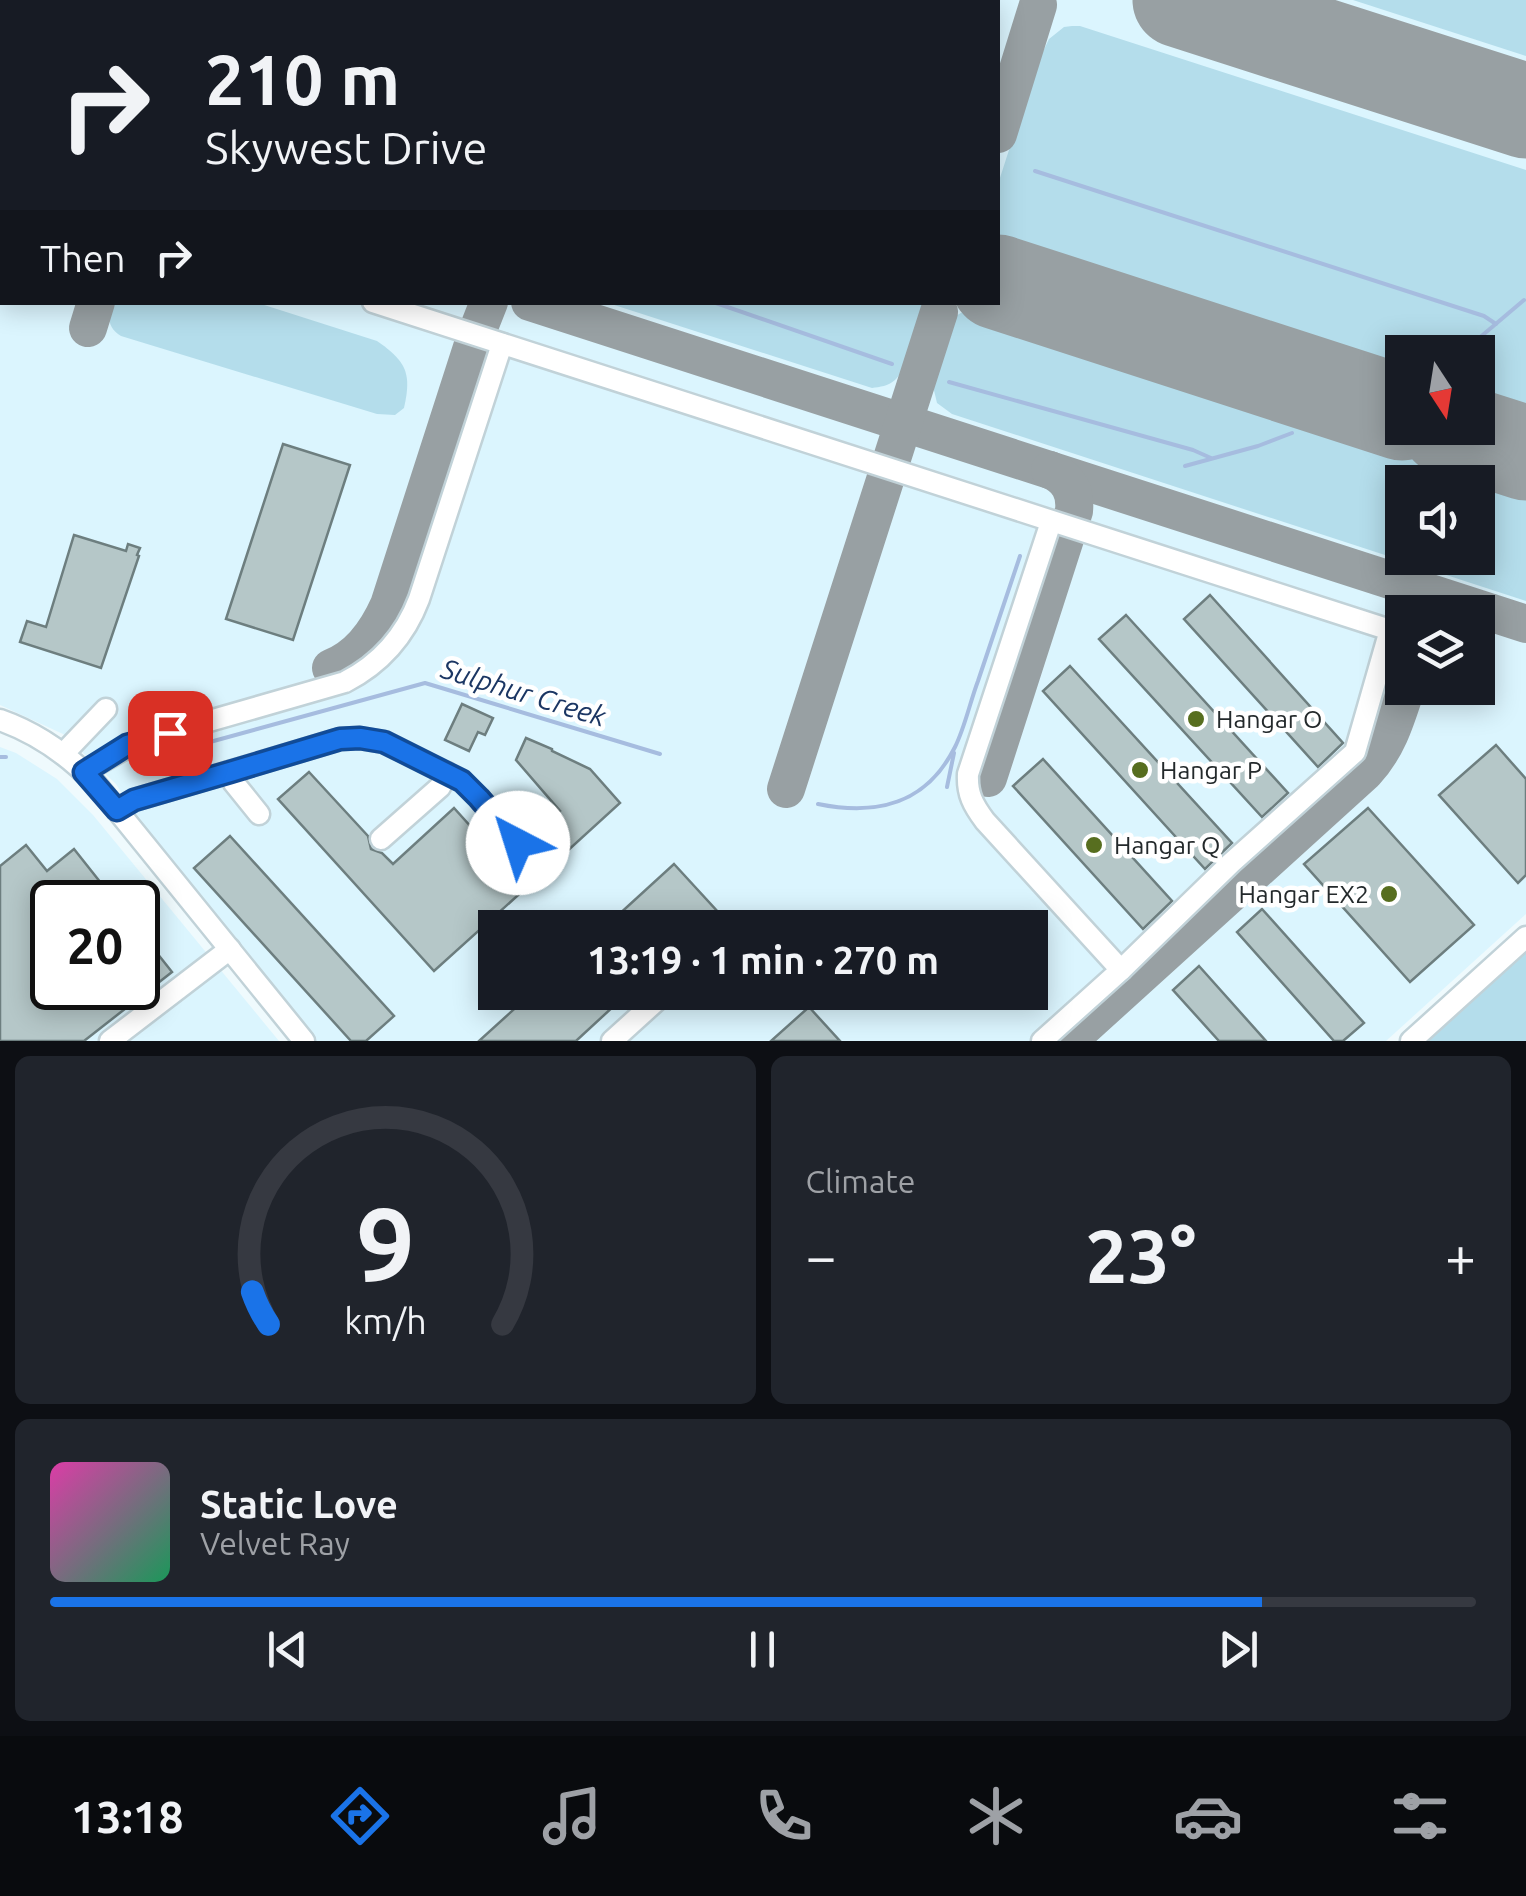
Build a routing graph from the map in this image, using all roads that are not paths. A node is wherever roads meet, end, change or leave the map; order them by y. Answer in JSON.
{"nodes":[{"id":1,"x":382,"y":305,"type":"edge"},
{"id":2,"x":502,"y":344,"type":"junction"},
{"id":3,"x":1051,"y":522,"type":"junction"},
{"id":4,"x":106,"y":709,"type":"dead end"},
{"id":5,"x":0,"y":720,"type":"edge"},
{"id":6,"x":63,"y":754,"type":"junction"},
{"id":7,"x":84,"y":772,"type":"junction"},
{"id":8,"x":230,"y":772,"type":"junction"},
{"id":9,"x":447,"y":773,"type":"junction"},
{"id":10,"x":117,"y":810,"type":"junction"},
{"id":11,"x":259,"y":814,"type":"dead end"},
{"id":12,"x":381,"y":838,"type":"dead end"},
{"id":13,"x":542,"y":874,"type":"dead end"},
{"id":14,"x":1526,"y":937,"type":"edge"},
{"id":15,"x":230,"y":949,"type":"junction"},
{"id":16,"x":1121,"y":970,"type":"junction"},
{"id":17,"x":646,"y":1010,"type":"edge"},
{"id":18,"x":110,"y":1041,"type":"edge"},
{"id":19,"x":304,"y":1041,"type":"edge"},
{"id":20,"x":612,"y":1041,"type":"edge"},
{"id":21,"x":1042,"y":1041,"type":"edge"},
{"id":22,"x":1411,"y":1041,"type":"edge"}],
"edges":[{"from":1,"to":2,"type":"street"},
{"from":2,"to":3,"type":"street"},
{"from":2,"to":7,"type":"street"},
{"from":3,"to":16,"type":"street"},
{"from":3,"to":16,"type":"street"},
{"from":4,"to":6,"type":"street"},
{"from":5,"to":6,"type":"street"},
{"from":6,"to":7,"type":"street"},
{"from":7,"to":10,"type":"street"},
{"from":8,"to":9,"type":"street"},
{"from":8,"to":10,"type":"street"},
{"from":8,"to":11,"type":"street"},
{"from":9,"to":12,"type":"street"},
{"from":9,"to":13,"type":"street"},
{"from":10,"to":15,"type":"street"},
{"from":14,"to":22,"type":"street"},
{"from":15,"to":18,"type":"street"},
{"from":15,"to":19,"type":"street"},
{"from":16,"to":21,"type":"street"},
{"from":17,"to":20,"type":"street"}]}
